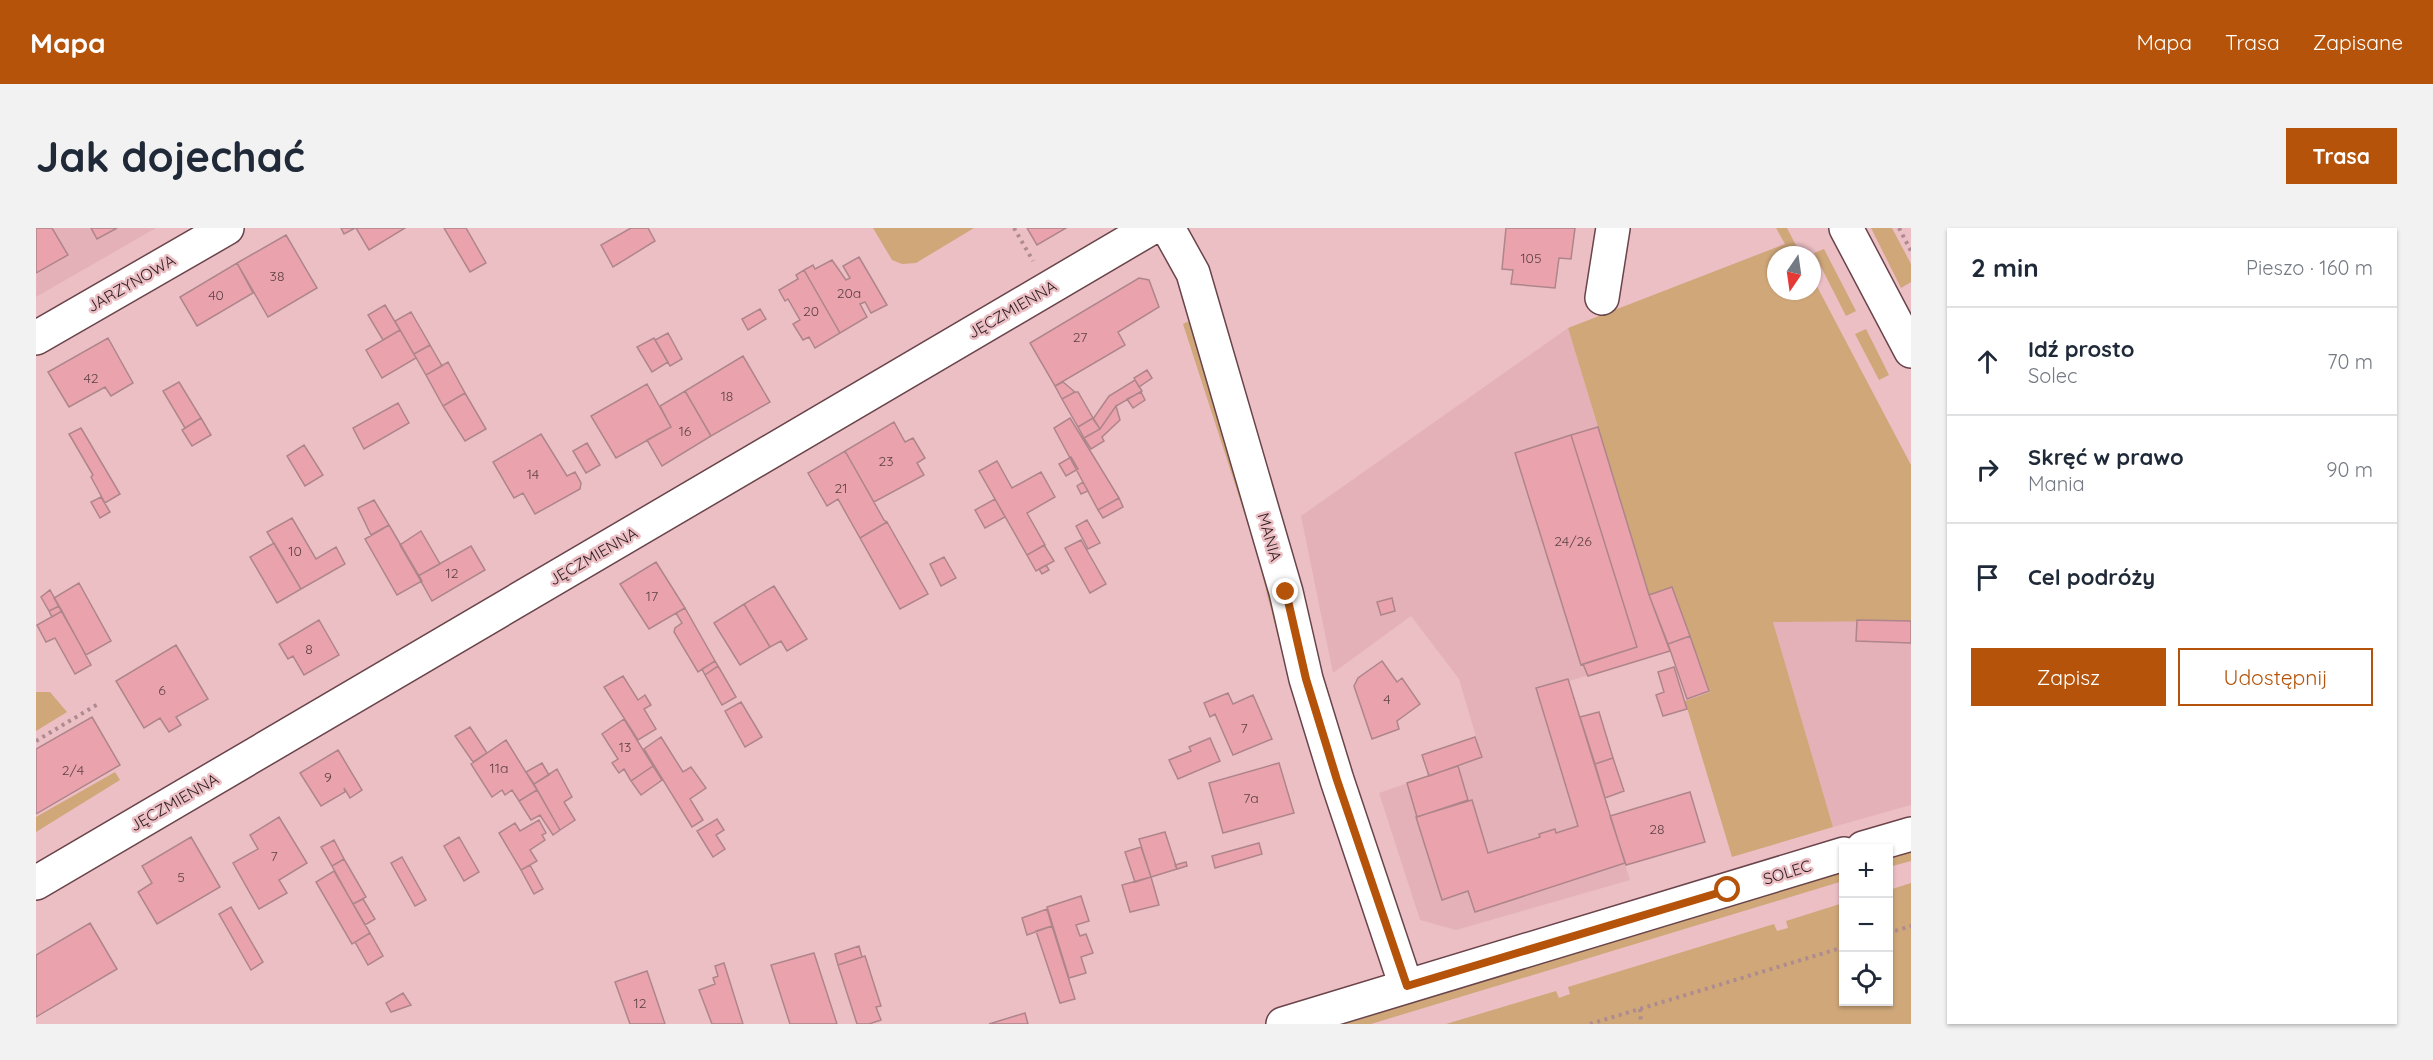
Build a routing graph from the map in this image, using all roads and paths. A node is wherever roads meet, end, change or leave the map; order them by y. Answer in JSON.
{"nodes":[{"id":1,"x":227,"y":228,"type":"edge"},
{"id":2,"x":1014,"y":228,"type":"edge"},
{"id":3,"x":1150,"y":228,"type":"edge"},
{"id":4,"x":1168,"y":228,"type":"edge"},
{"id":5,"x":1613,"y":228,"type":"edge"},
{"id":6,"x":1846,"y":228,"type":"edge"},
{"id":7,"x":1899,"y":228,"type":"edge"},
{"id":8,"x":1911,"y":251,"type":"edge"},
{"id":9,"x":1034,"y":261,"type":"dead end"},
{"id":10,"x":1602,"y":298,"type":"dead end"},
{"id":11,"x":36,"y":338,"type":"edge"},
{"id":12,"x":1911,"y":351,"type":"edge"},
{"id":13,"x":98,"y":704,"type":"dead end"},
{"id":14,"x":36,"y":741,"type":"edge"},
{"id":15,"x":1911,"y":834,"type":"edge"},
{"id":16,"x":1879,"y":844,"type":"edge"},
{"id":17,"x":1839,"y":856,"type":"edge"},
{"id":18,"x":36,"y":883,"type":"edge"},
{"id":19,"x":1911,"y":926,"type":"edge"},
{"id":20,"x":1893,"y":931,"type":"edge"},
{"id":21,"x":1839,"y":949,"type":"edge"},
{"id":22,"x":1407,"y":986,"type":"junction"},
{"id":23,"x":1640,"y":1009,"type":"junction"},
{"id":24,"x":1283,"y":1024,"type":"edge"},
{"id":25,"x":1590,"y":1024,"type":"edge"},
{"id":26,"x":1641,"y":1024,"type":"edge"}],
"edges":[{"from":1,"to":11,"type":"street","name":"JARZYNOWA"},
{"from":2,"to":9,"type":"path"},
{"from":3,"to":18,"type":"street","name":"JĘCZMIENNA"},
{"from":4,"to":22,"type":"street","name":"MANIA"},
{"from":5,"to":10,"type":"street"},
{"from":6,"to":12,"type":"street"},
{"from":7,"to":8,"type":"path"},
{"from":13,"to":14,"type":"path"},
{"from":15,"to":16,"type":"street"},
{"from":17,"to":22,"type":"street","name":"SOLEC"},
{"from":19,"to":20,"type":"path"},
{"from":21,"to":23,"type":"path"},
{"from":22,"to":24,"type":"street","name":"SOLEC"},
{"from":23,"to":25,"type":"path"},
{"from":23,"to":26,"type":"path"}]}
